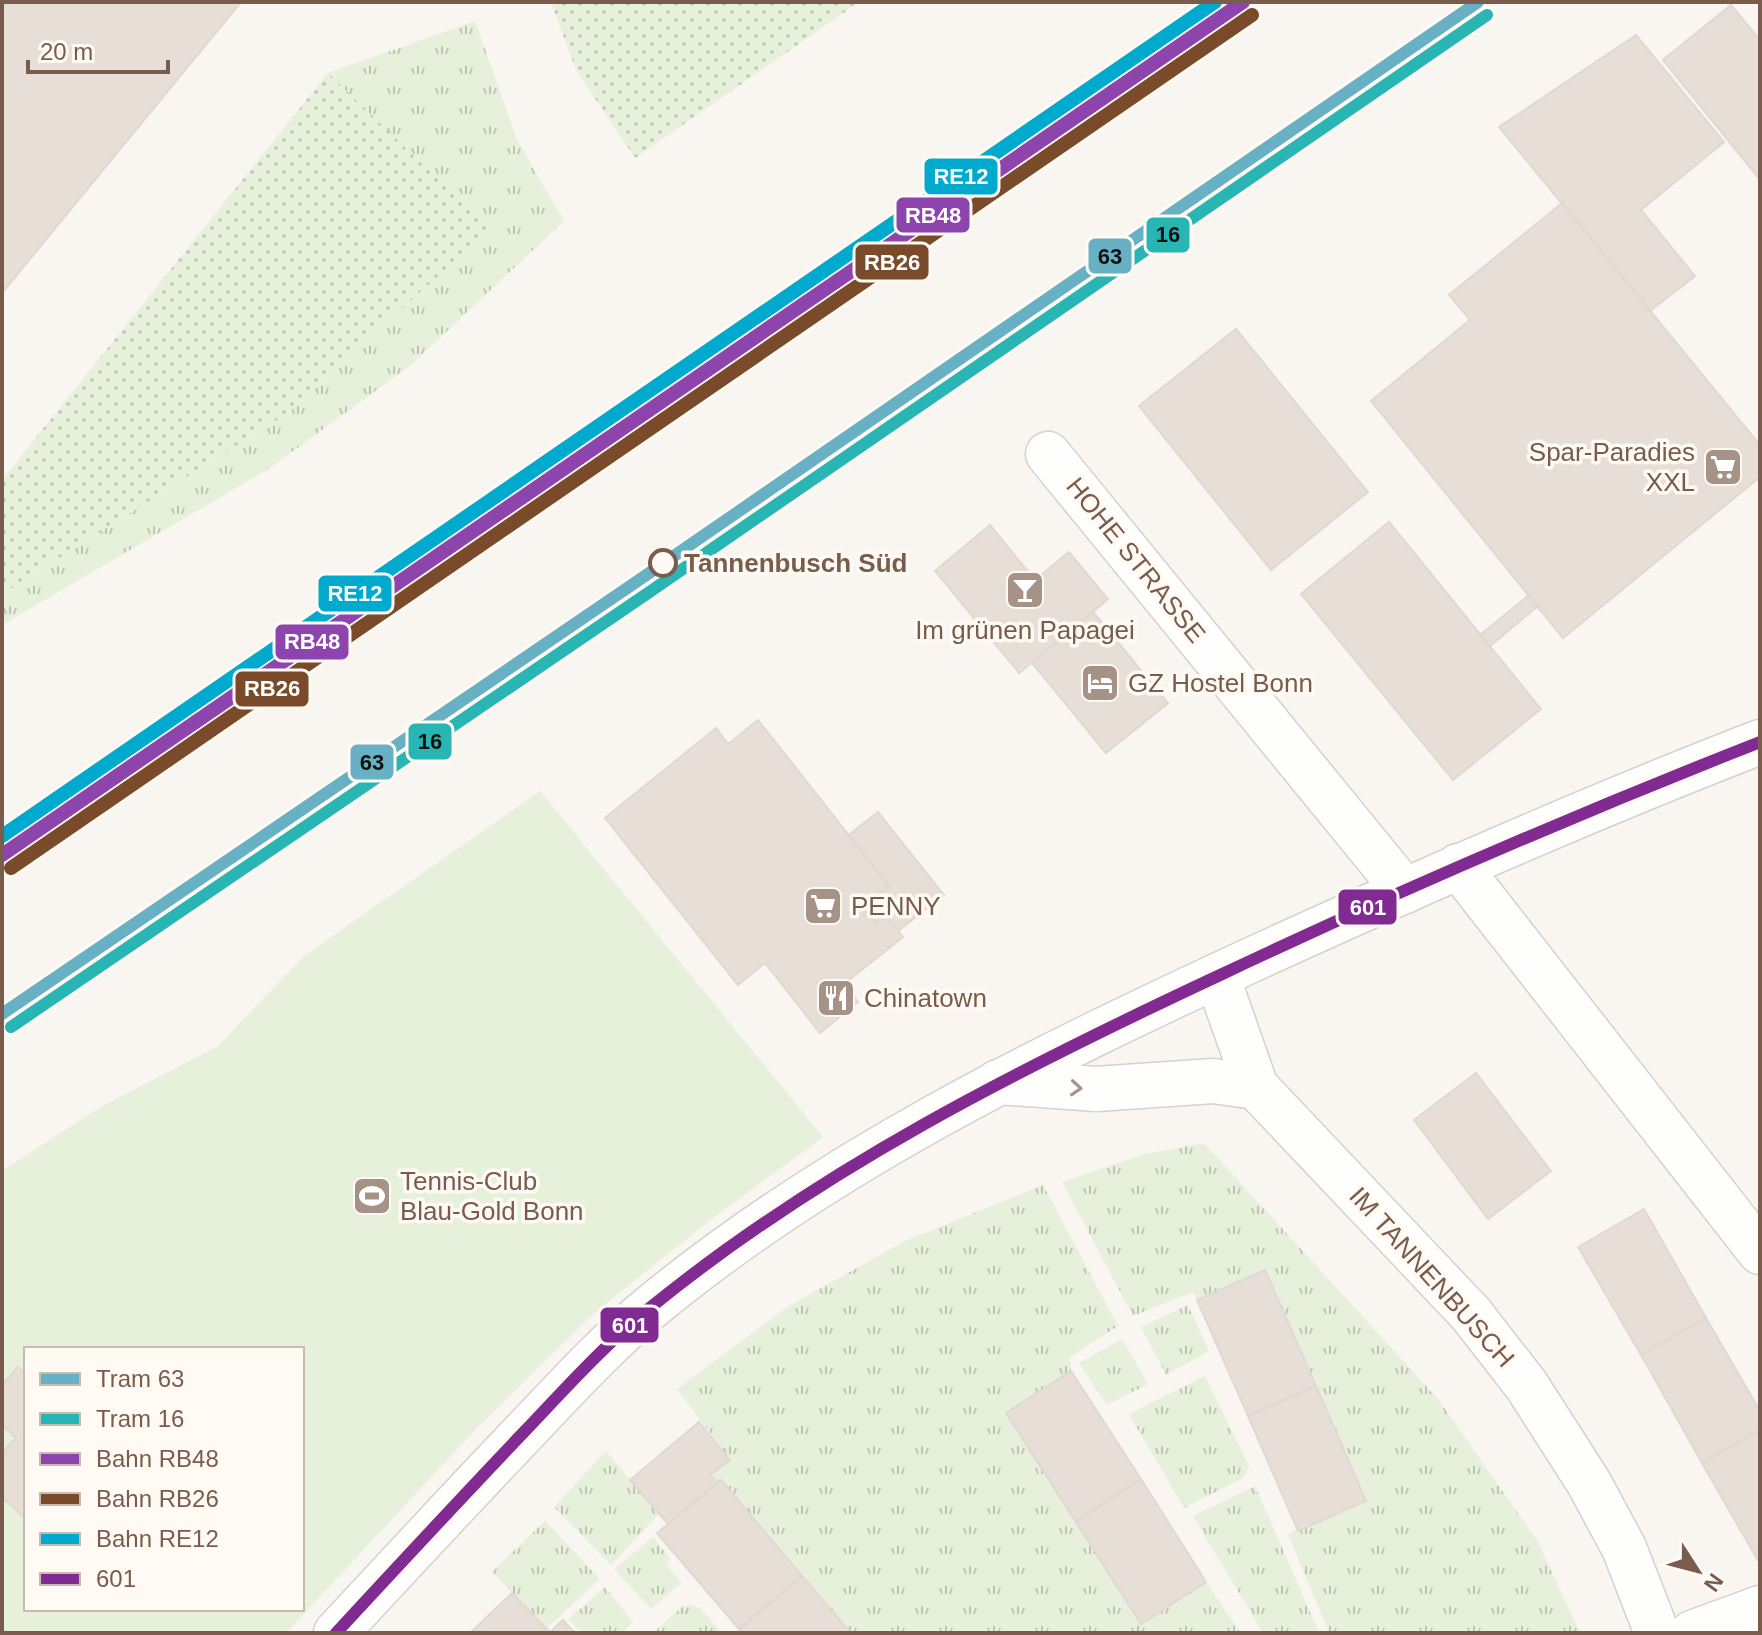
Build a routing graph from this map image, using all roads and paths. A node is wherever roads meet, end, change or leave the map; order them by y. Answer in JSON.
{"nodes":[{"id":1,"x":1048,"y":454,"type":"dead end"},
{"id":2,"x":1760,"y":742,"type":"edge"},
{"id":3,"x":1458,"y":866,"type":"junction"},
{"id":4,"x":1405,"y":891,"type":"junction"},
{"id":5,"x":1217,"y":976,"type":"junction"},
{"id":6,"x":998,"y":1082,"type":"junction"},
{"id":7,"x":1256,"y":1087,"type":"junction"},
{"id":8,"x":1760,"y":1252,"type":"edge"},
{"id":9,"x":1760,"y":1608,"type":"edge"},
{"id":10,"x":336,"y":1633,"type":"edge"},
{"id":11,"x":1657,"y":1633,"type":"edge"},
{"id":12,"x":1692,"y":1633,"type":"edge"}],
"edges":[{"from":1,"to":4,"type":"street","name":"HOHE STRASSE"},
{"from":2,"to":3,"type":"street"},
{"from":3,"to":4,"type":"street"},
{"from":3,"to":8,"type":"street"},
{"from":4,"to":5,"type":"street"},
{"from":5,"to":6,"type":"street"},
{"from":5,"to":7,"type":"street","name":"IM TANNENBUSCH"},
{"from":6,"to":7,"type":"street","one_way":true},
{"from":6,"to":10,"type":"street"},
{"from":7,"to":11,"type":"street","name":"IM TANNENBUSCH"},
{"from":9,"to":12,"type":"street"}]}
